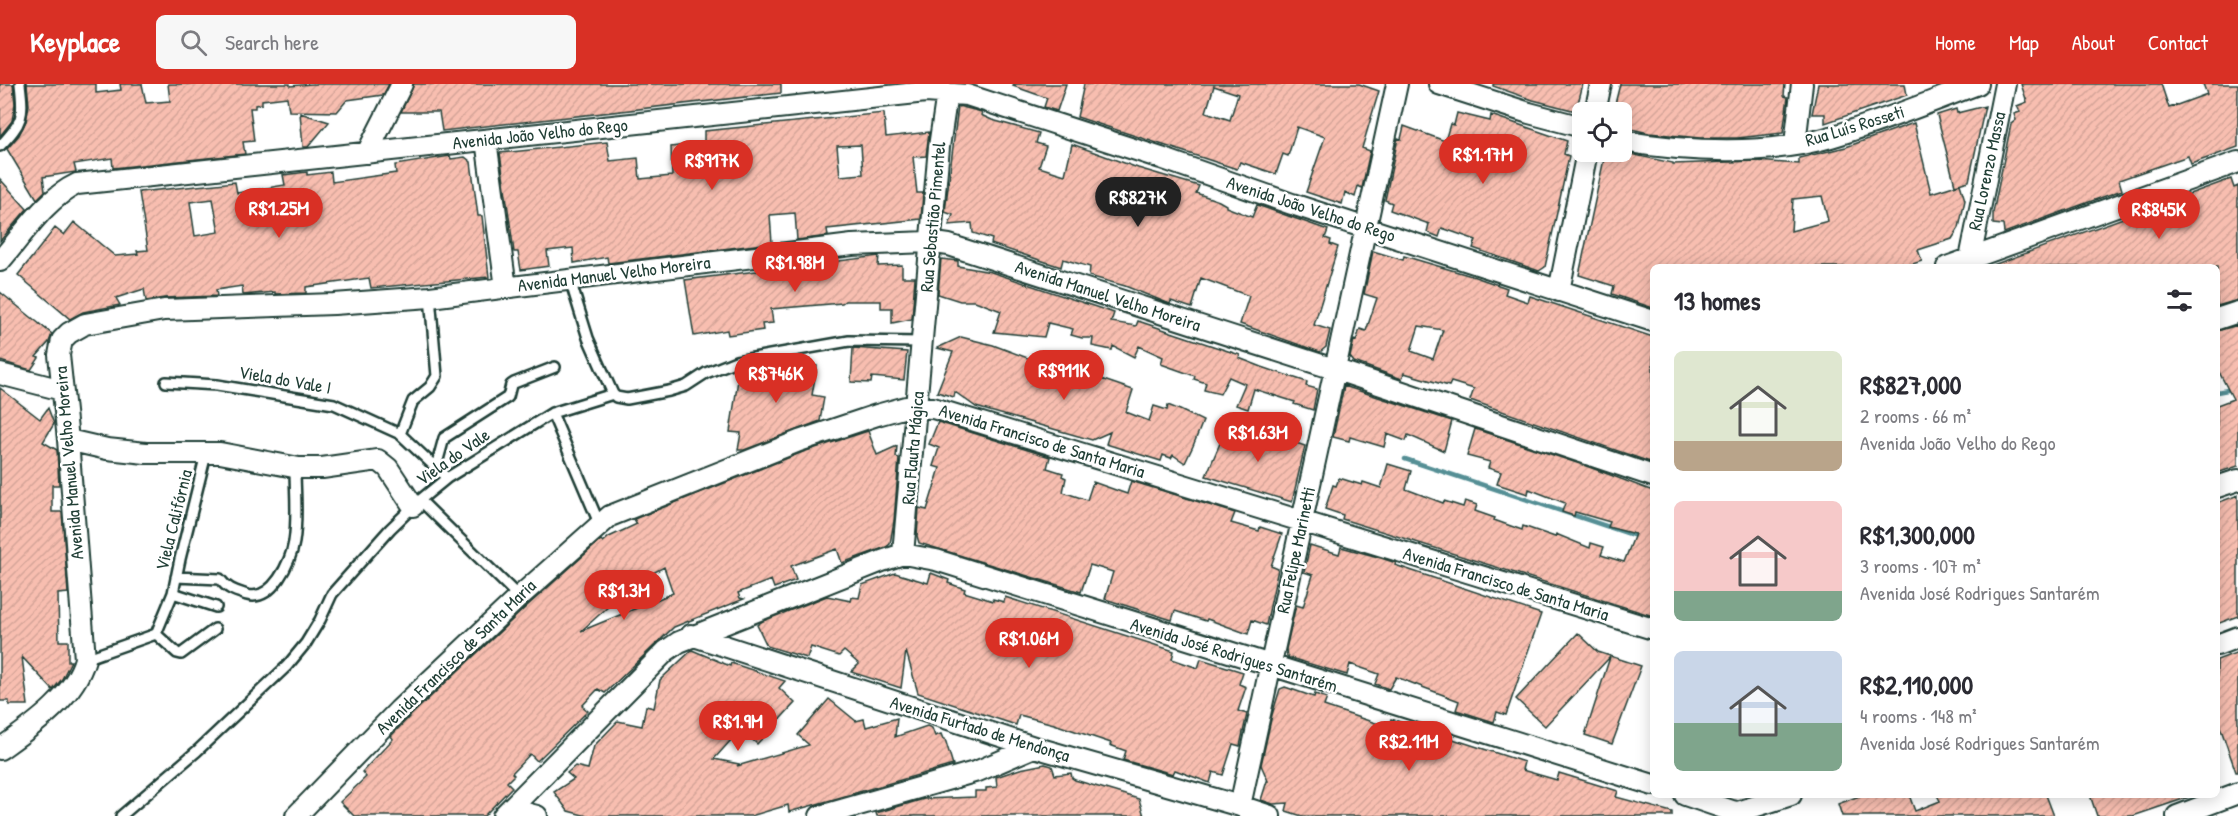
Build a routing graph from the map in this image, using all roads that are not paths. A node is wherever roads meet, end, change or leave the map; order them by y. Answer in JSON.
{"nodes":[{"id":1,"x":20,"y":84,"type":"edge"},
{"id":2,"x":402,"y":84,"type":"edge"},
{"id":3,"x":834,"y":84,"type":"edge"},
{"id":4,"x":1397,"y":84,"type":"edge"},
{"id":5,"x":1439,"y":84,"type":"edge"},
{"id":6,"x":1601,"y":84,"type":"edge"},
{"id":7,"x":1802,"y":84,"type":"edge"},
{"id":8,"x":1978,"y":84,"type":"edge"},
{"id":9,"x":2005,"y":84,"type":"edge"},
{"id":10,"x":948,"y":93,"type":"junction"},
{"id":11,"x":1597,"y":102,"type":"edge"},
{"id":12,"x":820,"y":103,"type":"junction"},
{"id":13,"x":1572,"y":124,"type":"edge"},
{"id":14,"x":486,"y":140,"type":"junction"},
{"id":15,"x":1632,"y":143,"type":"edge"},
{"id":16,"x":1794,"y":144,"type":"junction"},
{"id":17,"x":0,"y":146,"type":"edge"},
{"id":18,"x":366,"y":153,"type":"junction"},
{"id":19,"x":1585,"y":162,"type":"edge"},
{"id":20,"x":2238,"y":162,"type":"edge"},
{"id":21,"x":1365,"y":227,"type":"junction"},
{"id":22,"x":931,"y":242,"type":"junction"},
{"id":23,"x":1970,"y":259,"type":"junction"},
{"id":24,"x":0,"y":261,"type":"edge"},
{"id":25,"x":1956,"y":264,"type":"edge"},
{"id":26,"x":570,"y":280,"type":"junction"},
{"id":27,"x":506,"y":288,"type":"junction"},
{"id":28,"x":1558,"y":291,"type":"junction"},
{"id":29,"x":430,"y":297,"type":"junction"},
{"id":30,"x":2238,"y":312,"type":"edge"},
{"id":31,"x":2220,"y":318,"type":"edge"},
{"id":32,"x":1650,"y":320,"type":"edge"},
{"id":33,"x":922,"y":342,"type":"junction"},
{"id":34,"x":555,"y":367,"type":"dead end"},
{"id":35,"x":1334,"y":369,"type":"junction"},
{"id":36,"x":0,"y":374,"type":"edge"},
{"id":37,"x":166,"y":382,"type":"dead end"},
{"id":38,"x":62,"y":390,"type":"junction"},
{"id":39,"x":613,"y":394,"type":"junction"},
{"id":40,"x":915,"y":407,"type":"junction"},
{"id":41,"x":552,"y":413,"type":"junction"},
{"id":42,"x":400,"y":434,"type":"junction"},
{"id":43,"x":68,"y":441,"type":"junction"},
{"id":44,"x":206,"y":454,"type":"junction"},
{"id":45,"x":436,"y":467,"type":"junction"},
{"id":46,"x":296,"y":468,"type":"junction"},
{"id":47,"x":1650,"y":475,"type":"edge"},
{"id":48,"x":447,"y":478,"type":"junction"},
{"id":49,"x":2238,"y":480,"type":"edge"},
{"id":50,"x":2220,"y":486,"type":"edge"},
{"id":51,"x":417,"y":503,"type":"junction"},
{"id":52,"x":1302,"y":522,"type":"junction"},
{"id":53,"x":599,"y":523,"type":"junction"},
{"id":54,"x":903,"y":554,"type":"junction"},
{"id":55,"x":176,"y":577,"type":"junction"},
{"id":56,"x":174,"y":593,"type":"junction"},
{"id":57,"x":519,"y":597,"type":"junction"},
{"id":58,"x":216,"y":607,"type":"dead end"},
{"id":59,"x":1650,"y":628,"type":"edge"},
{"id":60,"x":215,"y":629,"type":"dead end"},
{"id":61,"x":156,"y":633,"type":"junction"},
{"id":62,"x":691,"y":635,"type":"junction"},
{"id":63,"x":2238,"y":637,"type":"edge"},
{"id":64,"x":2220,"y":644,"type":"edge"},
{"id":65,"x":85,"y":659,"type":"junction"},
{"id":66,"x":1272,"y":667,"type":"junction"},
{"id":67,"x":1034,"y":747,"type":"junction"},
{"id":68,"x":0,"y":748,"type":"edge"},
{"id":69,"x":1650,"y":784,"type":"edge"},
{"id":70,"x":2238,"y":793,"type":"edge"},
{"id":71,"x":1696,"y":798,"type":"edge"},
{"id":72,"x":1782,"y":798,"type":"edge"},
{"id":73,"x":2220,"y":798,"type":"edge"},
{"id":74,"x":2220,"y":798,"type":"edge"},
{"id":75,"x":1240,"y":806,"type":"junction"},
{"id":76,"x":2187,"y":807,"type":"edge"},
{"id":77,"x":1734,"y":808,"type":"edge"},
{"id":78,"x":506,"y":813,"type":"edge"},
{"id":79,"x":121,"y":816,"type":"edge"},
{"id":80,"x":296,"y":816,"type":"edge"},
{"id":81,"x":537,"y":816,"type":"edge"},
{"id":82,"x":820,"y":816,"type":"edge"},
{"id":83,"x":1270,"y":816,"type":"edge"}],
"edges":[{"from":1,"to":17,"type":"lane"},
{"from":2,"to":18,"type":"street"},
{"from":3,"to":12,"type":"street"},
{"from":4,"to":21,"type":"street","name":"Rua Felipe Marinetti"},
{"from":5,"to":13,"type":"street"},
{"from":6,"to":11,"type":"street"},
{"from":7,"to":16,"type":"street"},
{"from":8,"to":16,"type":"street","name":"Rua Luís Rosseti"},
{"from":9,"to":23,"type":"street","name":"Rua Lorenzo Massa"},
{"from":10,"to":12,"type":"street","name":"Avenida João Velho do Rego"},
{"from":10,"to":21,"type":"street","name":"Avenida João Velho do Rego"},
{"from":10,"to":22,"type":"street","name":"Rua Sebastião Pimentel"},
{"from":12,"to":14,"type":"street","name":"Avenida João Velho do Rego"},
{"from":14,"to":18,"type":"street","name":"Avenida João Velho do Rego"},
{"from":14,"to":27,"type":"street"},
{"from":15,"to":16,"type":"street","name":"Rua Luís Rosseti"},
{"from":18,"to":24,"type":"street","name":"Avenida João Velho do Rego"},
{"from":19,"to":28,"type":"street"},
{"from":20,"to":23,"type":"street"},
{"from":21,"to":28,"type":"street","name":"Avenida João Velho do Rego"},
{"from":21,"to":35,"type":"street","name":"Rua Felipe Marinetti"},
{"from":22,"to":26,"type":"street","name":"Avenida Manuel Velho Moreira"},
{"from":22,"to":33,"type":"street","name":"Rua Sebastião Pimentel"},
{"from":22,"to":35,"type":"street","name":"Avenida Manuel Velho Moreira"},
{"from":23,"to":25,"type":"street"},
{"from":26,"to":27,"type":"street","name":"Avenida Manuel Velho Moreira"},
{"from":26,"to":39,"type":"lane"},
{"from":27,"to":29,"type":"street","name":"Avenida Manuel Velho Moreira"},
{"from":28,"to":32,"type":"street","name":"Avenida João Velho do Rego"},
{"from":29,"to":38,"type":"street","name":"Avenida Manuel Velho Moreira"},
{"from":29,"to":42,"type":"lane"},
{"from":30,"to":31,"type":"street"},
{"from":33,"to":39,"type":"lane","name":"Viela do Vale"},
{"from":33,"to":40,"type":"street","name":"Rua Flauta Mágica"},
{"from":34,"to":45,"type":"lane"},
{"from":35,"to":47,"type":"street","name":"Avenida Manuel Velho Moreira"},
{"from":35,"to":52,"type":"street","name":"Rua Felipe Marinetti"},
{"from":36,"to":38,"type":"street"},
{"from":37,"to":42,"type":"lane","name":"Viela do Vale I"},
{"from":38,"to":43,"type":"street","name":"Avenida Manuel Velho Moreira"},
{"from":39,"to":41,"type":"lane","name":"Viela do Vale"},
{"from":40,"to":52,"type":"street","name":"Avenida Francisco de Santa Maria"},
{"from":40,"to":53,"type":"street","name":"Avenida Francisco de Santa Maria"},
{"from":40,"to":54,"type":"street","name":"Rua Flauta Mágica"},
{"from":41,"to":48,"type":"lane","name":"Viela do Vale"},
{"from":41,"to":53,"type":"lane"},
{"from":42,"to":45,"type":"lane","name":"Viela do Vale I"},
{"from":43,"to":44,"type":"street"},
{"from":43,"to":65,"type":"street","name":"Avenida Manuel Velho Moreira"},
{"from":44,"to":46,"type":"street"},
{"from":44,"to":55,"type":"lane","name":"Viela Califórnia"},
{"from":45,"to":48,"type":"lane","name":"Viela do Vale I"},
{"from":46,"to":51,"type":"street"},
{"from":46,"to":55,"type":"lane"},
{"from":48,"to":51,"type":"lane","name":"Viela do Vale"},
{"from":49,"to":50,"type":"street"},
{"from":51,"to":57,"type":"lane"},
{"from":51,"to":79,"type":"lane","name":"Viela do Vale"},
{"from":52,"to":59,"type":"street","name":"Avenida Francisco de Santa Maria"},
{"from":52,"to":66,"type":"street","name":"Rua Felipe Marinetti"},
{"from":53,"to":57,"type":"street","name":"Avenida Francisco de Santa Maria"},
{"from":54,"to":62,"type":"street"},
{"from":54,"to":66,"type":"street","name":"Avenida José Rodrigues Santarém"},
{"from":55,"to":56,"type":"lane","name":"Viela Califórnia"},
{"from":56,"to":58,"type":"lane","name":"Viela Califórnia"},
{"from":56,"to":61,"type":"lane","name":"Viela Califórnia"},
{"from":57,"to":80,"type":"street","name":"Avenida Francisco de Santa Maria"},
{"from":60,"to":61,"type":"lane"},
{"from":61,"to":65,"type":"lane"},
{"from":62,"to":67,"type":"street","name":"Avenida Furtado de Mendonça"},
{"from":62,"to":78,"type":"street"},
{"from":63,"to":64,"type":"street"},
{"from":65,"to":68,"type":"street"},
{"from":66,"to":69,"type":"street","name":"Avenida José Rodrigues Santarém"},
{"from":66,"to":75,"type":"street","name":"Rua Felipe Marinetti"},
{"from":67,"to":75,"type":"street","name":"Avenida Furtado de Mendonça"},
{"from":67,"to":82,"type":"street"},
{"from":70,"to":73,"type":"street"},
{"from":71,"to":77,"type":"street"},
{"from":72,"to":77,"type":"street"},
{"from":74,"to":76,"type":"street"},
{"from":75,"to":83,"type":"street","name":"Avenida Furtado de Mendonça"},
{"from":78,"to":81,"type":"street"}]}
